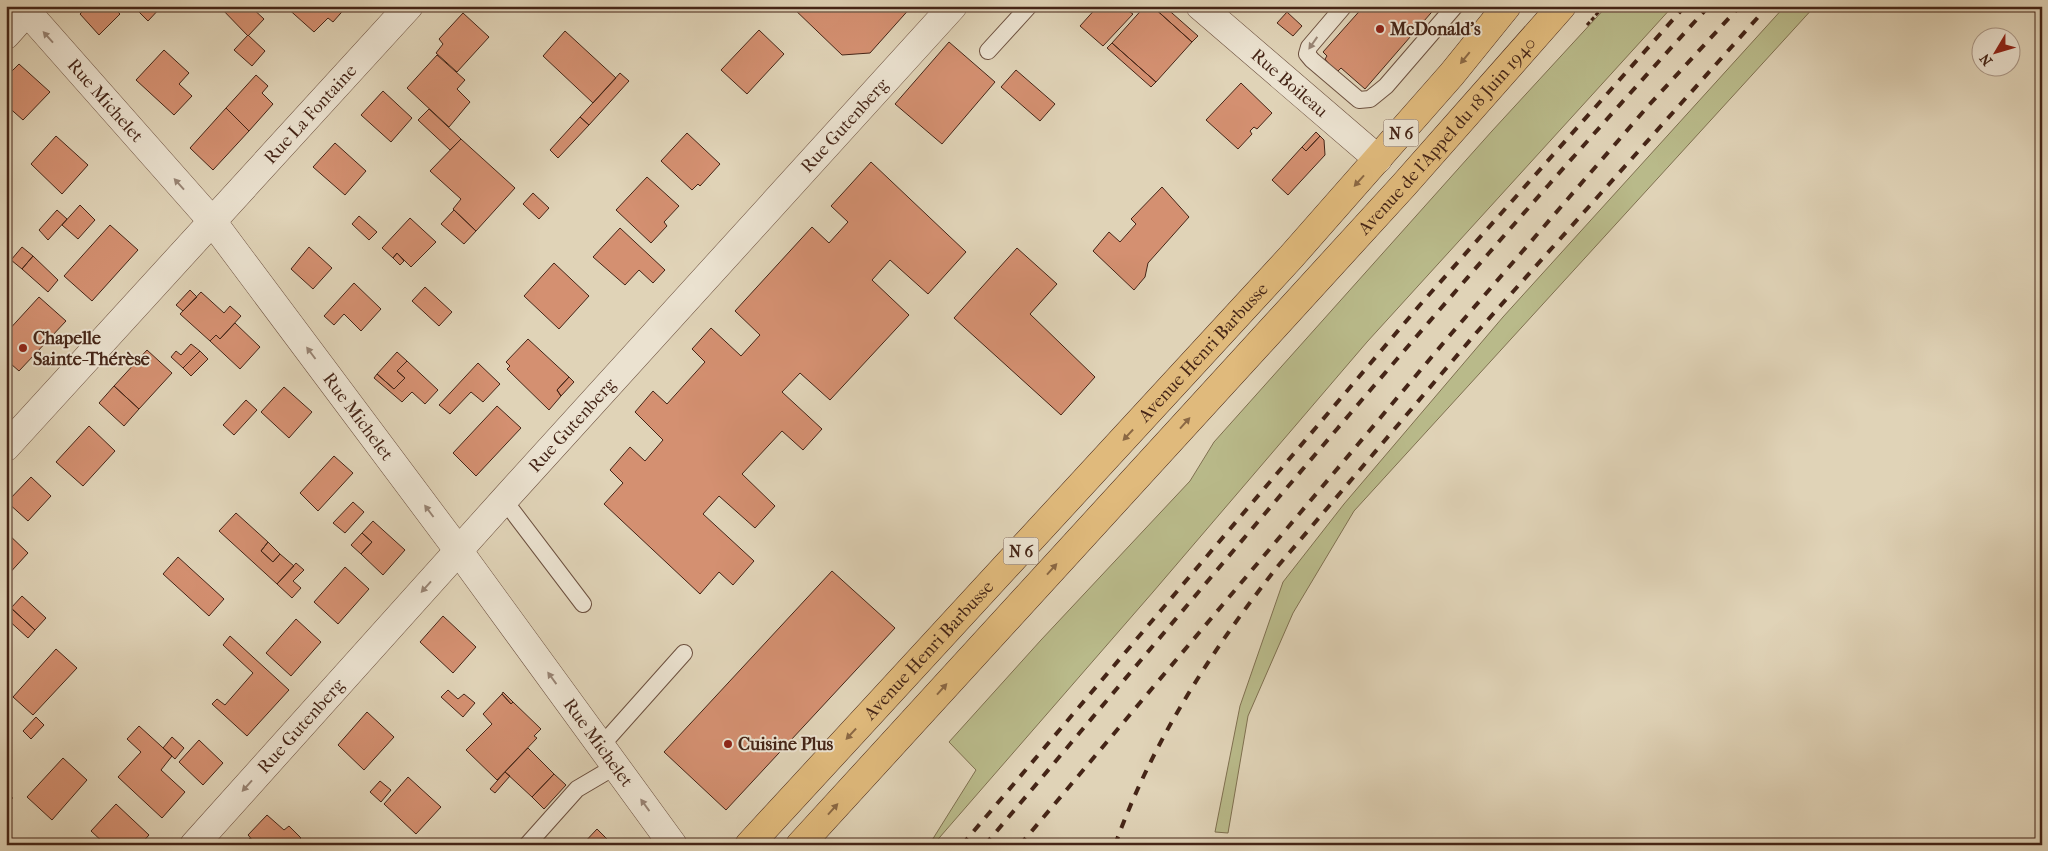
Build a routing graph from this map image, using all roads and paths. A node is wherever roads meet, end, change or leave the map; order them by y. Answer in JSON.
{"nodes":[{"id":1,"x":409,"y":6,"type":"edge"},
{"id":2,"x":953,"y":6,"type":"edge"},
{"id":3,"x":1029,"y":6,"type":"edge"},
{"id":4,"x":1200,"y":6,"type":"edge"},
{"id":5,"x":1344,"y":6,"type":"edge"},
{"id":6,"x":1456,"y":6,"type":"edge"},
{"id":7,"x":1507,"y":6,"type":"edge"},
{"id":8,"x":1562,"y":6,"type":"edge"},
{"id":9,"x":27,"y":8,"type":"edge"},
{"id":10,"x":6,"y":35,"type":"edge"},
{"id":11,"x":988,"y":51,"type":"dead end"},
{"id":12,"x":1378,"y":159,"type":"junction"},
{"id":13,"x":212,"y":221,"type":"junction"},
{"id":14,"x":1291,"y":257,"type":"joint"},
{"id":15,"x":1330,"y":264,"type":"joint"},
{"id":16,"x":6,"y":447,"type":"edge"},
{"id":17,"x":504,"y":500,"type":"junction"},
{"id":18,"x":458,"y":550,"type":"junction"},
{"id":19,"x":584,"y":604,"type":"dead end"},
{"id":20,"x":684,"y":653,"type":"dead end"},
{"id":21,"x":609,"y":756,"type":"junction"},
{"id":22,"x":194,"y":845,"type":"edge"},
{"id":23,"x":527,"y":845,"type":"edge"},
{"id":24,"x":673,"y":845,"type":"edge"},
{"id":25,"x":749,"y":845,"type":"edge"},
{"id":26,"x":800,"y":845,"type":"edge"}],
"edges":[{"from":1,"to":13,"type":"street","name":"Rue La Fontaine"},
{"from":2,"to":17,"type":"street","name":"Rue Gutenberg"},
{"from":3,"to":11,"type":"lane"},
{"from":4,"to":12,"type":"street","name":"Rue Boileau"},
{"from":5,"to":6,"type":"lane","one_way":true},
{"from":7,"to":12,"type":"main road","name":"Avenue de l'Appel du 18 Juin 1940","number":"N 6","one_way":true},
{"from":8,"to":15,"type":"main road","name":"Avenue de l'Appel du 18 Juin 1940","number":"N 6"},
{"from":9,"to":10,"type":"street"},
{"from":13,"to":9,"type":"street","name":"Rue Michelet","one_way":true},
{"from":12,"to":14,"type":"main road","name":"Avenue de l'Appel du 18 Juin 1940","number":"N 6","one_way":true},
{"from":13,"to":16,"type":"street","name":"Rue La Fontaine"},
{"from":18,"to":13,"type":"street","name":"Rue Michelet","one_way":true},
{"from":14,"to":25,"type":"main road","name":"Avenue Henri Barbusse","number":"N 6","one_way":true},
{"from":26,"to":15,"type":"main road","name":"Avenue Henri Barbusse","number":"N 6","one_way":true},
{"from":17,"to":18,"type":"street","name":"Rue Gutenberg"},
{"from":17,"to":19,"type":"lane"},
{"from":21,"to":18,"type":"street","name":"Rue Michelet","one_way":true},
{"from":18,"to":22,"type":"street","name":"Rue Gutenberg","one_way":true},
{"from":20,"to":21,"type":"lane"},
{"from":21,"to":23,"type":"lane"},
{"from":24,"to":21,"type":"street","name":"Rue Michelet","one_way":true}]}
